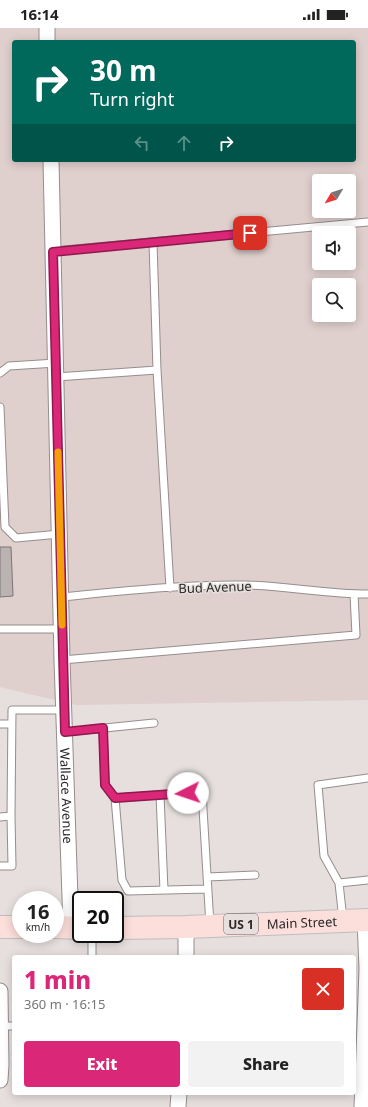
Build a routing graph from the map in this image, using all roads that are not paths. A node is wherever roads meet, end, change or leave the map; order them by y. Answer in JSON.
{"nodes":[{"id":1,"x":47,"y":28,"type":"edge"},
{"id":2,"x":47,"y":40,"type":"edge"},
{"id":3,"x":51,"y":162,"type":"edge"},
{"id":4,"x":368,"y":222,"type":"edge"},
{"id":5,"x":153,"y":242,"type":"junction"},
{"id":6,"x":53,"y":252,"type":"junction"},
{"id":7,"x":56,"y":370,"type":"junction"},
{"id":8,"x":157,"y":370,"type":"junction"},
{"id":9,"x":0,"y":373,"type":"edge"},
{"id":10,"x":0,"y":407,"type":"edge"},
{"id":11,"x":60,"y":534,"type":"junction"},
{"id":12,"x":170,"y":588,"type":"junction"},
{"id":13,"x":354,"y":594,"type":"junction"},
{"id":14,"x":368,"y":594,"type":"edge"},
{"id":15,"x":61,"y":597,"type":"junction"},
{"id":16,"x":0,"y":629,"type":"edge"},
{"id":17,"x":62,"y":629,"type":"junction"},
{"id":18,"x":62,"y":660,"type":"junction"},
{"id":19,"x":64,"y":710,"type":"junction"},
{"id":20,"x":154,"y":723,"type":"dead end"},
{"id":21,"x":0,"y":724,"type":"edge"},
{"id":22,"x":11,"y":724,"type":"junction"},
{"id":23,"x":103,"y":728,"type":"junction"},
{"id":24,"x":65,"y":732,"type":"junction"},
{"id":25,"x":368,"y":778,"type":"edge"},
{"id":26,"x":160,"y":795,"type":"junction"},
{"id":27,"x":115,"y":798,"type":"junction"},
{"id":28,"x":0,"y":816,"type":"edge"},
{"id":29,"x":11,"y":816,"type":"junction"},
{"id":30,"x":0,"y":866,"type":"edge"},
{"id":31,"x":255,"y":875,"type":"dead end"},
{"id":32,"x":207,"y":877,"type":"junction"},
{"id":33,"x":368,"y":880,"type":"edge"},
{"id":34,"x":339,"y":883,"type":"junction"},
{"id":35,"x":208,"y":889,"type":"junction"},
{"id":36,"x":164,"y":890,"type":"junction"},
{"id":37,"x":367,"y":920,"type":"edge"},
{"id":38,"x":343,"y":921,"type":"junction"},
{"id":39,"x":210,"y":925,"type":"junction"},
{"id":40,"x":0,"y":927,"type":"edge"},
{"id":41,"x":12,"y":927,"type":"edge"},
{"id":42,"x":186,"y":927,"type":"junction"},
{"id":43,"x":69,"y":928,"type":"edge"},
{"id":44,"x":124,"y":928,"type":"edge"},
{"id":45,"x":92,"y":943,"type":"edge"},
{"id":46,"x":92,"y":955,"type":"edge"},
{"id":47,"x":186,"y":955,"type":"edge"},
{"id":48,"x":0,"y":991,"type":"edge"},
{"id":49,"x":7,"y":1026,"type":"edge"},
{"id":50,"x":0,"y":1080,"type":"edge"},
{"id":51,"x":179,"y":1095,"type":"edge"},
{"id":52,"x":178,"y":1107,"type":"edge"},
{"id":53,"x":362,"y":1107,"type":"edge"}],
"edges":[{"from":1,"to":2,"type":"street"},
{"from":3,"to":6,"type":"street","name":"Wallace Avenue"},
{"from":4,"to":5,"type":"lane"},
{"from":5,"to":6,"type":"lane"},
{"from":5,"to":8,"type":"lane"},
{"from":6,"to":7,"type":"street","name":"Wallace Avenue"},
{"from":7,"to":8,"type":"lane"},
{"from":7,"to":9,"type":"lane"},
{"from":7,"to":11,"type":"street","name":"Wallace Avenue"},
{"from":8,"to":12,"type":"lane"},
{"from":10,"to":11,"type":"lane"},
{"from":11,"to":15,"type":"street","name":"Wallace Avenue"},
{"from":12,"to":13,"type":"lane","name":"Bud Avenue"},
{"from":12,"to":15,"type":"lane","name":"Bud Avenue"},
{"from":13,"to":14,"type":"lane","name":"Bud Avenue"},
{"from":13,"to":18,"type":"lane"},
{"from":15,"to":17,"type":"street","name":"Wallace Avenue"},
{"from":16,"to":17,"type":"lane"},
{"from":17,"to":18,"type":"street","name":"Wallace Avenue"},
{"from":18,"to":19,"type":"street","name":"Wallace Avenue"},
{"from":19,"to":22,"type":"lane"},
{"from":19,"to":24,"type":"street","name":"Wallace Avenue"},
{"from":20,"to":23,"type":"lane"},
{"from":21,"to":22,"type":"lane"},
{"from":22,"to":29,"type":"lane"},
{"from":23,"to":24,"type":"lane"},
{"from":23,"to":27,"type":"lane"},
{"from":24,"to":43,"type":"street","name":"Wallace Avenue"},
{"from":25,"to":34,"type":"lane"},
{"from":26,"to":27,"type":"lane"},
{"from":26,"to":32,"type":"lane"},
{"from":26,"to":36,"type":"lane"},
{"from":27,"to":36,"type":"lane"},
{"from":28,"to":29,"type":"lane"},
{"from":29,"to":30,"type":"lane"},
{"from":31,"to":32,"type":"lane"},
{"from":32,"to":35,"type":"lane"},
{"from":33,"to":34,"type":"lane"},
{"from":34,"to":38,"type":"lane"},
{"from":35,"to":36,"type":"lane"},
{"from":35,"to":39,"type":"lane"},
{"from":37,"to":38,"type":"main road","name":"Main Street","number":"US 1"},
{"from":37,"to":53,"type":"street"},
{"from":38,"to":39,"type":"main road","name":"Main Street","number":"US 1"},
{"from":39,"to":42,"type":"main road","name":"Main Street","number":"US 1"},
{"from":40,"to":41,"type":"main road"},
{"from":42,"to":44,"type":"main road","name":"Main Street","number":"US 1"},
{"from":42,"to":47,"type":"street"},
{"from":45,"to":46,"type":"lane"},
{"from":48,"to":49,"type":"street"},
{"from":49,"to":50,"type":"street"},
{"from":51,"to":52,"type":"street"}]}
